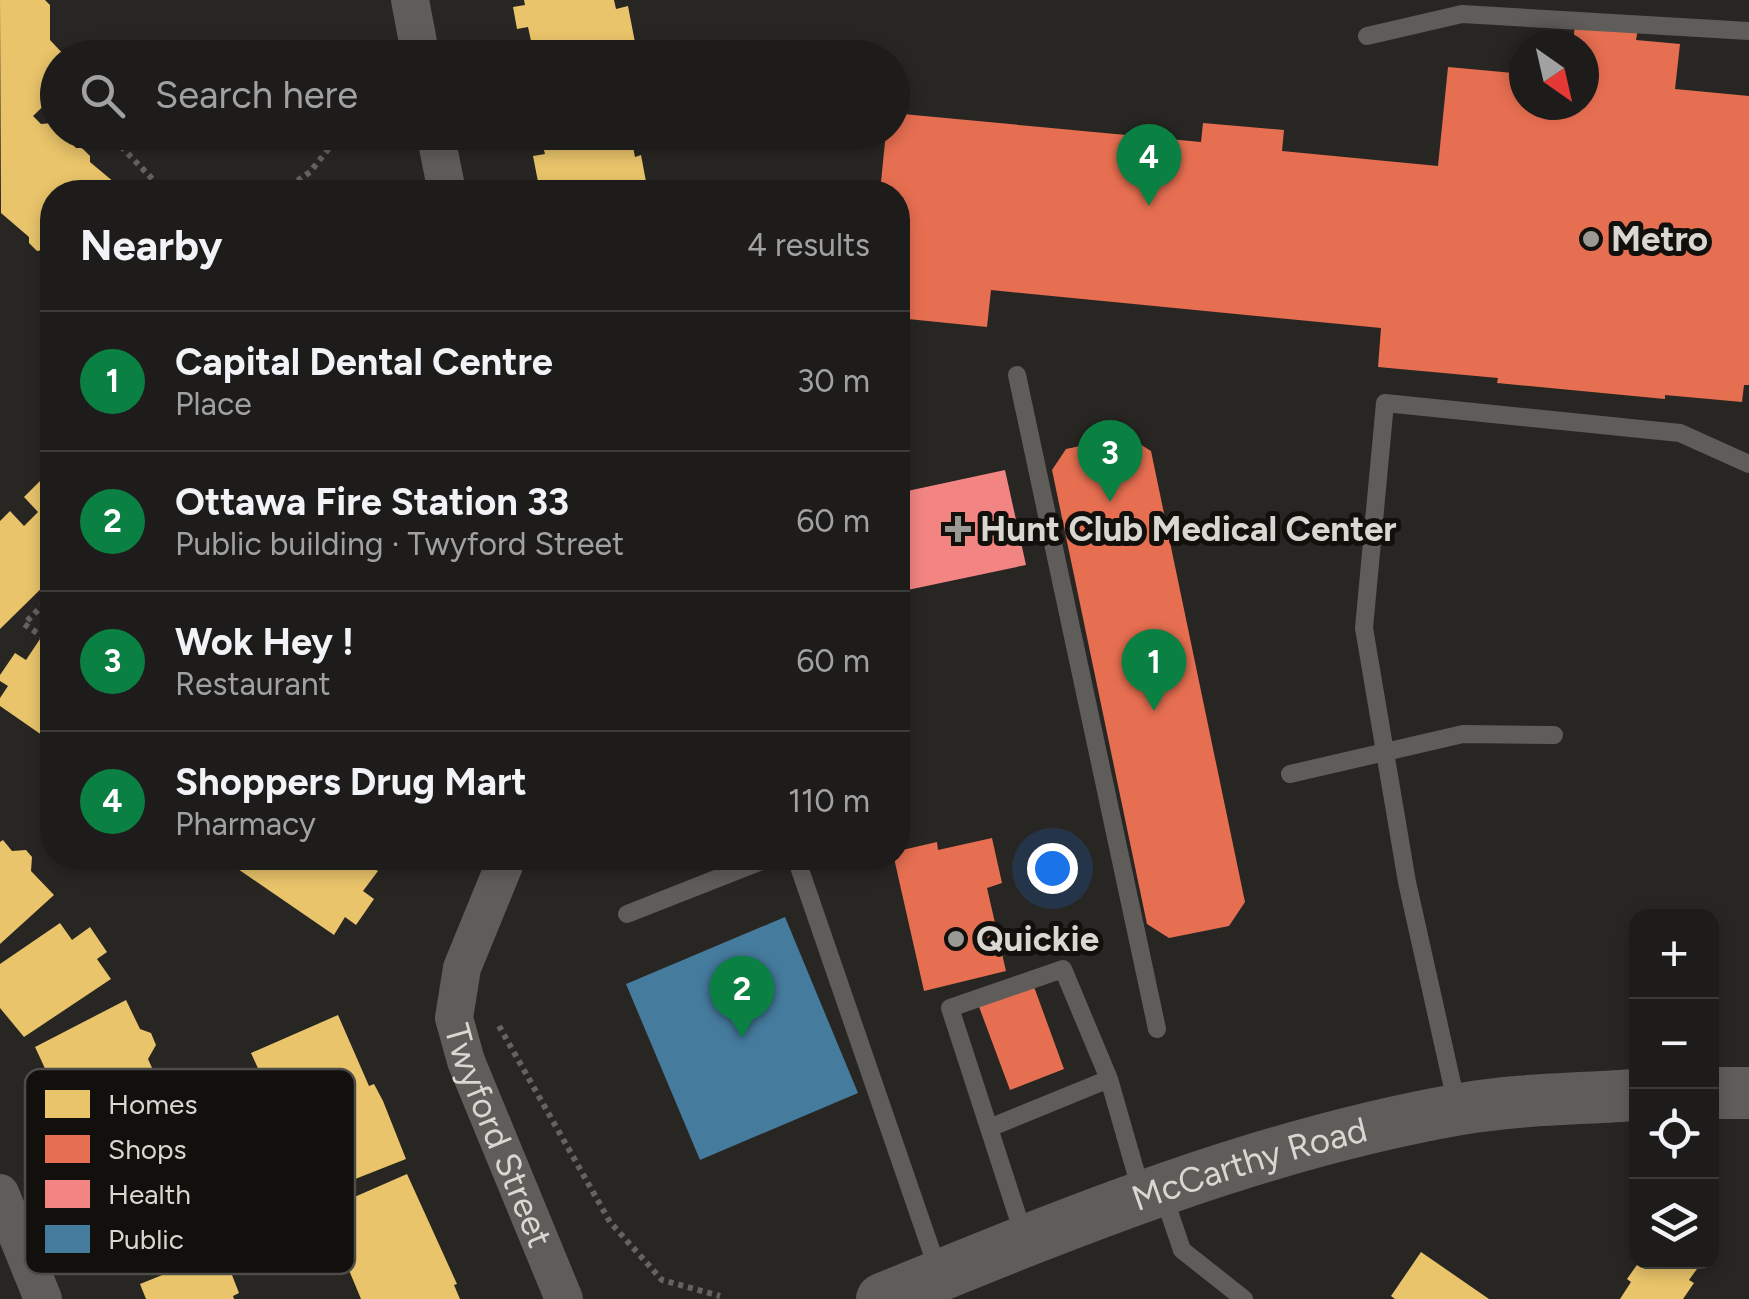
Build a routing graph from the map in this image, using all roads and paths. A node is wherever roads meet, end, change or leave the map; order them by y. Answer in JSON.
{"nodes":[{"id":1,"x":410,"y":0,"type":"edge"},
{"id":2,"x":1749,"y":31,"type":"edge"},
{"id":3,"x":1367,"y":36,"type":"dead end"},
{"id":4,"x":417,"y":40,"type":"edge"},
{"id":5,"x":124,"y":150,"type":"edge"},
{"id":6,"x":328,"y":150,"type":"edge"},
{"id":7,"x":439,"y":150,"type":"edge"},
{"id":8,"x":153,"y":180,"type":"edge"},
{"id":9,"x":298,"y":180,"type":"edge"},
{"id":10,"x":445,"y":180,"type":"edge"},
{"id":11,"x":1017,"y":375,"type":"dead end"},
{"id":12,"x":1749,"y":464,"type":"edge"},
{"id":13,"x":40,"y":608,"type":"edge"},
{"id":14,"x":40,"y":635,"type":"edge"},
{"id":15,"x":1554,"y":735,"type":"dead end"},
{"id":16,"x":1385,"y":753,"type":"junction"},
{"id":17,"x":1290,"y":774,"type":"dead end"},
{"id":18,"x":502,"y":870,"type":"edge"},
{"id":19,"x":739,"y":870,"type":"edge"},
{"id":20,"x":800,"y":870,"type":"edge"},
{"id":21,"x":627,"y":914,"type":"dead end"},
{"id":22,"x":462,"y":968,"type":"junction"},
{"id":23,"x":1158,"y":1028,"type":"dead end"},
{"id":24,"x":1109,"y":1080,"type":"junction"},
{"id":25,"x":1749,"y":1092,"type":"edge"},
{"id":26,"x":1719,"y":1093,"type":"edge"},
{"id":27,"x":1629,"y":1096,"type":"edge"},
{"id":28,"x":1458,"y":1110,"type":"junction"},
{"id":29,"x":989,"y":1128,"type":"junction"},
{"id":30,"x":1152,"y":1191,"type":"junction"},
{"id":31,"x":3,"y":1208,"type":"edge"},
{"id":32,"x":1026,"y":1242,"type":"junction"},
{"id":33,"x":25,"y":1258,"type":"edge"},
{"id":34,"x":32,"y":1274,"type":"edge"},
{"id":35,"x":940,"y":1275,"type":"junction"},
{"id":36,"x":720,"y":1296,"type":"dead end"},
{"id":37,"x":43,"y":1299,"type":"edge"},
{"id":38,"x":564,"y":1299,"type":"edge"},
{"id":39,"x":882,"y":1299,"type":"edge"},
{"id":40,"x":1244,"y":1299,"type":"edge"}],
"edges":[{"from":1,"to":4,"type":"street"},
{"from":2,"to":3,"type":"lane"},
{"from":5,"to":8,"type":"path"},
{"from":6,"to":9,"type":"path"},
{"from":7,"to":10,"type":"street"},
{"from":11,"to":23,"type":"lane"},
{"from":12,"to":16,"type":"lane"},
{"from":13,"to":14,"type":"path"},
{"from":15,"to":16,"type":"lane"},
{"from":16,"to":17,"type":"lane"},
{"from":16,"to":28,"type":"lane"},
{"from":18,"to":22,"type":"street","name":"Twyford Street"},
{"from":19,"to":21,"type":"lane"},
{"from":20,"to":35,"type":"lane"},
{"from":22,"to":36,"type":"path"},
{"from":22,"to":38,"type":"street","name":"Twyford Street"},
{"from":24,"to":29,"type":"lane"},
{"from":24,"to":29,"type":"lane"},
{"from":24,"to":30,"type":"lane"},
{"from":25,"to":26,"type":"street"},
{"from":27,"to":28,"type":"street","name":"McCarthy Road"},
{"from":28,"to":30,"type":"street","name":"McCarthy Road"},
{"from":29,"to":32,"type":"lane"},
{"from":30,"to":32,"type":"street","name":"McCarthy Road"},
{"from":30,"to":40,"type":"lane"},
{"from":31,"to":33,"type":"street"},
{"from":32,"to":35,"type":"street","name":"McCarthy Road"},
{"from":34,"to":37,"type":"street"},
{"from":35,"to":39,"type":"street","name":"McCarthy Road"}]}
